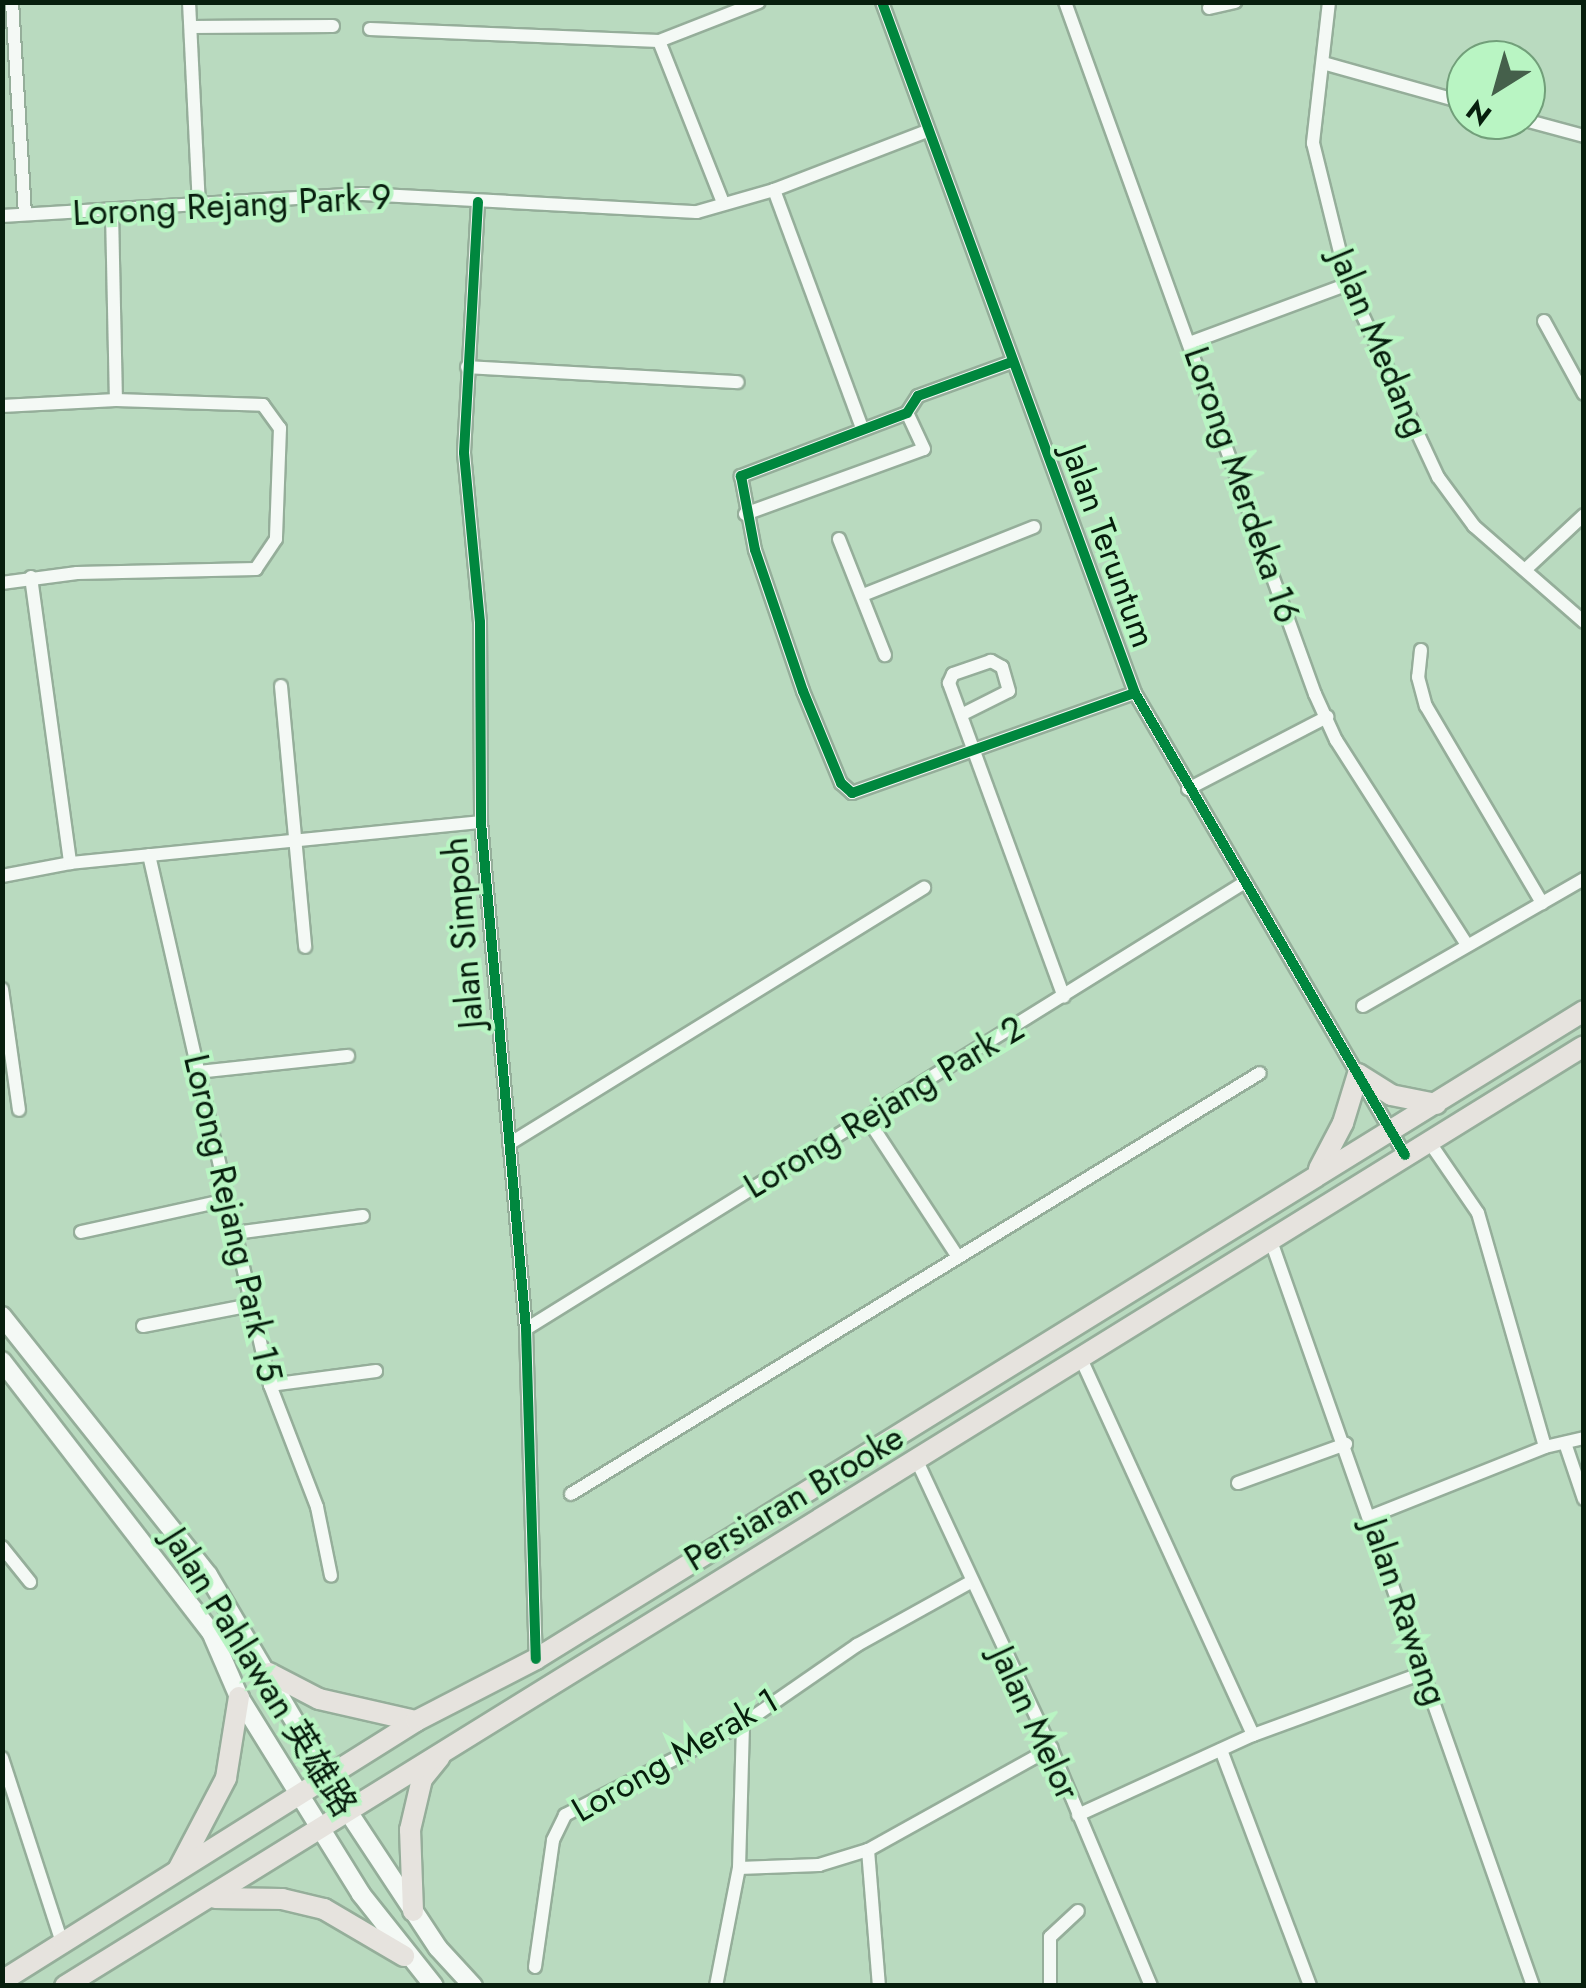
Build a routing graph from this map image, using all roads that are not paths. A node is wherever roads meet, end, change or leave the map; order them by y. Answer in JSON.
{"nodes":[{"id":1,"x":12,"y":2,"type":"edge"},
{"id":2,"x":189,"y":2,"type":"edge"},
{"id":3,"x":759,"y":2,"type":"edge"},
{"id":4,"x":882,"y":2,"type":"edge"},
{"id":5,"x":1065,"y":2,"type":"edge"},
{"id":6,"x":1235,"y":2,"type":"edge"},
{"id":7,"x":1329,"y":2,"type":"edge"},
{"id":8,"x":1209,"y":8,"type":"dead end"},
{"id":9,"x":333,"y":26,"type":"dead end"},
{"id":10,"x":191,"y":27,"type":"junction"},
{"id":11,"x":370,"y":29,"type":"dead end"},
{"id":12,"x":659,"y":42,"type":"junction"},
{"id":13,"x":1322,"y":63,"type":"junction"},
{"id":14,"x":1446,"y":97,"type":"edge"},
{"id":15,"x":1546,"y":126,"type":"edge"},
{"id":16,"x":926,"y":131,"type":"junction"},
{"id":17,"x":1584,"y":136,"type":"edge"},
{"id":18,"x":774,"y":190,"type":"junction"},
{"id":19,"x":478,"y":202,"type":"junction"},
{"id":20,"x":723,"y":203,"type":"junction"},
{"id":21,"x":200,"y":204,"type":"junction"},
{"id":22,"x":112,"y":212,"type":"junction"},
{"id":23,"x":25,"y":213,"type":"junction"},
{"id":24,"x":2,"y":216,"type":"edge"},
{"id":25,"x":1348,"y":284,"type":"junction"},
{"id":26,"x":1544,"y":322,"type":"dead end"},
{"id":27,"x":1192,"y":342,"type":"junction"},
{"id":28,"x":1009,"y":363,"type":"junction"},
{"id":29,"x":467,"y":367,"type":"junction"},
{"id":30,"x":738,"y":382,"type":"dead end"},
{"id":31,"x":1584,"y":394,"type":"edge"},
{"id":32,"x":116,"y":400,"type":"junction"},
{"id":33,"x":2,"y":406,"type":"edge"},
{"id":34,"x":907,"y":413,"type":"junction"},
{"id":35,"x":862,"y":428,"type":"junction"},
{"id":36,"x":745,"y":514,"type":"junction"},
{"id":37,"x":1584,"y":515,"type":"edge"},
{"id":38,"x":1034,"y":528,"type":"dead end"},
{"id":39,"x":839,"y":539,"type":"dead end"},
{"id":40,"x":1526,"y":569,"type":"junction"},
{"id":41,"x":30,"y":577,"type":"junction"},
{"id":42,"x":2,"y":583,"type":"edge"},
{"id":43,"x":863,"y":596,"type":"junction"},
{"id":44,"x":1584,"y":622,"type":"edge"},
{"id":45,"x":1421,"y":650,"type":"dead end"},
{"id":46,"x":884,"y":656,"type":"dead end"},
{"id":47,"x":280,"y":686,"type":"dead end"},
{"id":48,"x":1135,"y":693,"type":"junction"},
{"id":49,"x":962,"y":714,"type":"junction"},
{"id":50,"x":1327,"y":717,"type":"junction"},
{"id":51,"x":971,"y":746,"type":"junction"},
{"id":52,"x":1188,"y":789,"type":"junction"},
{"id":53,"x":481,"y":822,"type":"junction"},
{"id":54,"x":298,"y":840,"type":"junction"},
{"id":55,"x":148,"y":855,"type":"junction"},
{"id":56,"x":70,"y":863,"type":"junction"},
{"id":57,"x":2,"y":876,"type":"edge"},
{"id":58,"x":1584,"y":878,"type":"edge"},
{"id":59,"x":1242,"y":884,"type":"junction"},
{"id":60,"x":924,"y":888,"type":"dead end"},
{"id":61,"x":1542,"y":903,"type":"junction"},
{"id":62,"x":1466,"y":945,"type":"junction"},
{"id":63,"x":305,"y":947,"type":"dead end"},
{"id":64,"x":2,"y":988,"type":"edge"},
{"id":65,"x":1064,"y":997,"type":"junction"},
{"id":66,"x":1363,"y":1006,"type":"dead end"},
{"id":67,"x":1584,"y":1011,"type":"edge"},
{"id":68,"x":1584,"y":1046,"type":"edge"},
{"id":69,"x":348,"y":1056,"type":"dead end"},
{"id":70,"x":198,"y":1072,"type":"junction"},
{"id":71,"x":1260,"y":1073,"type":"dead end"},
{"id":72,"x":1358,"y":1074,"type":"junction"},
{"id":73,"x":1436,"y":1104,"type":"junction"},
{"id":74,"x":19,"y":1110,"type":"dead end"},
{"id":75,"x":867,"y":1118,"type":"junction"},
{"id":76,"x":1391,"y":1131,"type":"junction"},
{"id":77,"x":1428,"y":1140,"type":"junction"},
{"id":78,"x":509,"y":1144,"type":"junction"},
{"id":79,"x":1405,"y":1155,"type":"junction"},
{"id":80,"x":1311,"y":1179,"type":"junction"},
{"id":81,"x":227,"y":1200,"type":"junction"},
{"id":82,"x":363,"y":1216,"type":"dead end"},
{"id":83,"x":81,"y":1232,"type":"dead end"},
{"id":84,"x":235,"y":1233,"type":"junction"},
{"id":85,"x":1271,"y":1241,"type":"junction"},
{"id":86,"x":956,"y":1254,"type":"junction"},
{"id":87,"x":251,"y":1305,"type":"junction"},
{"id":88,"x":2,"y":1316,"type":"edge"},
{"id":89,"x":143,"y":1326,"type":"dead end"},
{"id":90,"x":526,"y":1329,"type":"junction"},
{"id":91,"x":1082,"y":1360,"type":"junction"},
{"id":92,"x":2,"y":1362,"type":"edge"},
{"id":93,"x":376,"y":1372,"type":"dead end"},
{"id":94,"x":270,"y":1385,"type":"junction"},
{"id":95,"x":1584,"y":1438,"type":"edge"},
{"id":96,"x":1565,"y":1443,"type":"junction"},
{"id":97,"x":1346,"y":1444,"type":"junction"},
{"id":98,"x":1545,"y":1447,"type":"junction"},
{"id":99,"x":917,"y":1461,"type":"junction"},
{"id":100,"x":1238,"y":1483,"type":"dead end"},
{"id":101,"x":571,"y":1494,"type":"dead end"},
{"id":102,"x":1584,"y":1498,"type":"edge"},
{"id":103,"x":1372,"y":1516,"type":"junction"},
{"id":104,"x":2,"y":1547,"type":"edge"},
{"id":105,"x":331,"y":1576,"type":"dead end"},
{"id":106,"x":30,"y":1582,"type":"dead end"},
{"id":107,"x":969,"y":1583,"type":"junction"},
{"id":108,"x":536,"y":1659,"type":"junction"},
{"id":109,"x":1425,"y":1672,"type":"junction"},
{"id":110,"x":269,"y":1673,"type":"junction"},
{"id":111,"x":239,"y":1697,"type":"junction"},
{"id":112,"x":416,"y":1721,"type":"junction"},
{"id":113,"x":743,"y":1724,"type":"junction"},
{"id":114,"x":1253,"y":1735,"type":"junction"},
{"id":115,"x":450,"y":1743,"type":"junction"},
{"id":116,"x":1051,"y":1748,"type":"junction"},
{"id":117,"x":1221,"y":1750,"type":"junction"},
{"id":118,"x":2,"y":1758,"type":"edge"},
{"id":119,"x":328,"y":1779,"type":"junction"},
{"id":120,"x":302,"y":1797,"type":"junction"},
{"id":121,"x":347,"y":1810,"type":"junction"},
{"id":122,"x":1078,"y":1814,"type":"junction"},
{"id":123,"x":321,"y":1828,"type":"junction"},
{"id":124,"x":868,"y":1850,"type":"junction"},
{"id":125,"x":739,"y":1868,"type":"junction"},
{"id":126,"x":174,"y":1876,"type":"junction"},
{"id":127,"x":215,"y":1898,"type":"junction"},
{"id":128,"x":413,"y":1911,"type":"junction"},
{"id":129,"x":1078,"y":1911,"type":"dead end"},
{"id":130,"x":63,"y":1946,"type":"junction"},
{"id":131,"x":404,"y":1956,"type":"junction"},
{"id":132,"x":535,"y":1967,"type":"dead end"},
{"id":133,"x":2,"y":1982,"type":"edge"},
{"id":134,"x":65,"y":1986,"type":"edge"},
{"id":135,"x":434,"y":1986,"type":"edge"},
{"id":136,"x":473,"y":1986,"type":"edge"},
{"id":137,"x":716,"y":1986,"type":"edge"},
{"id":138,"x":879,"y":1986,"type":"edge"},
{"id":139,"x":1050,"y":1986,"type":"edge"},
{"id":140,"x":1150,"y":1986,"type":"edge"},
{"id":141,"x":1310,"y":1986,"type":"edge"},
{"id":142,"x":1534,"y":1986,"type":"edge"}],
"edges":[{"from":1,"to":23,"type":"street"},
{"from":2,"to":10,"type":"street"},
{"from":3,"to":12,"type":"street"},
{"from":4,"to":16,"type":"street","name":"Jalan Teruntum"},
{"from":5,"to":27,"type":"street","name":"Lorong Merdeka 16"},
{"from":6,"to":8,"type":"street"},
{"from":7,"to":13,"type":"street","name":"Jalan Medang"},
{"from":9,"to":10,"type":"street"},
{"from":10,"to":21,"type":"street"},
{"from":11,"to":12,"type":"street"},
{"from":12,"to":20,"type":"street"},
{"from":13,"to":14,"type":"street"},
{"from":13,"to":25,"type":"street","name":"Jalan Medang"},
{"from":15,"to":17,"type":"street"},
{"from":16,"to":18,"type":"street","name":"Lorong Rejang Park 9"},
{"from":16,"to":28,"type":"street","name":"Jalan Teruntum"},
{"from":18,"to":20,"type":"street","name":"Lorong Rejang Park 9"},
{"from":18,"to":35,"type":"street"},
{"from":19,"to":20,"type":"street","name":"Lorong Rejang Park 9"},
{"from":19,"to":21,"type":"street","name":"Lorong Rejang Park 9"},
{"from":19,"to":29,"type":"street","name":"Jalan Simpoh"},
{"from":21,"to":22,"type":"street","name":"Lorong Rejang Park 9"},
{"from":22,"to":23,"type":"street","name":"Lorong Rejang Park 9"},
{"from":22,"to":32,"type":"street"},
{"from":23,"to":24,"type":"street","name":"Lorong Rejang Park 9"},
{"from":25,"to":27,"type":"street"},
{"from":25,"to":40,"type":"street","name":"Jalan Medang"},
{"from":26,"to":31,"type":"street"},
{"from":27,"to":50,"type":"street","name":"Lorong Merdeka 16"},
{"from":28,"to":34,"type":"street"},
{"from":28,"to":48,"type":"street","name":"Jalan Teruntum"},
{"from":29,"to":30,"type":"street"},
{"from":29,"to":53,"type":"street","name":"Jalan Simpoh"},
{"from":32,"to":33,"type":"street"},
{"from":32,"to":41,"type":"street"},
{"from":34,"to":35,"type":"street"},
{"from":34,"to":36,"type":"street"},
{"from":35,"to":36,"type":"street"},
{"from":36,"to":51,"type":"street"},
{"from":37,"to":40,"type":"street"},
{"from":38,"to":43,"type":"street"},
{"from":39,"to":43,"type":"street"},
{"from":40,"to":44,"type":"street","name":"Jalan Medang"},
{"from":41,"to":42,"type":"street"},
{"from":41,"to":56,"type":"street"},
{"from":43,"to":46,"type":"street"},
{"from":45,"to":61,"type":"street"},
{"from":47,"to":54,"type":"street"},
{"from":48,"to":51,"type":"street"},
{"from":48,"to":52,"type":"street","name":"Jalan Teruntum"},
{"from":49,"to":49,"type":"street"},
{"from":49,"to":51,"type":"street"},
{"from":50,"to":52,"type":"street"},
{"from":50,"to":62,"type":"street","name":"Lorong Merdeka 16"},
{"from":51,"to":65,"type":"street"},
{"from":52,"to":59,"type":"street","name":"Jalan Teruntum"},
{"from":53,"to":54,"type":"street"},
{"from":53,"to":78,"type":"street","name":"Jalan Simpoh"},
{"from":54,"to":55,"type":"street"},
{"from":54,"to":63,"type":"street"},
{"from":55,"to":56,"type":"street"},
{"from":55,"to":70,"type":"street","name":"Lorong Rejang Park 15"},
{"from":56,"to":57,"type":"street"},
{"from":58,"to":61,"type":"street"},
{"from":59,"to":65,"type":"street","name":"Lorong Rejang Park 2"},
{"from":59,"to":72,"type":"street","name":"Jalan Teruntum"},
{"from":60,"to":78,"type":"street"},
{"from":61,"to":62,"type":"street"},
{"from":62,"to":66,"type":"street"},
{"from":64,"to":74,"type":"street"},
{"from":65,"to":75,"type":"street","name":"Lorong Rejang Park 2"},
{"from":67,"to":73,"type":"main road","name":"Persiaran Brooke"},
{"from":68,"to":77,"type":"main road","name":"Persiaran Brooke"},
{"from":69,"to":70,"type":"street"},
{"from":70,"to":81,"type":"street","name":"Lorong Rejang Park 15"},
{"from":71,"to":86,"type":"street"},
{"from":72,"to":73,"type":"main road"},
{"from":72,"to":76,"type":"street","name":"Jalan Teruntum"},
{"from":72,"to":80,"type":"main road"},
{"from":73,"to":76,"type":"main road","name":"Persiaran Brooke"},
{"from":75,"to":86,"type":"street"},
{"from":75,"to":90,"type":"street","name":"Lorong Rejang Park 2"},
{"from":76,"to":79,"type":"street","name":"Jalan Teruntum"},
{"from":76,"to":80,"type":"main road","name":"Persiaran Brooke"},
{"from":77,"to":79,"type":"main road","name":"Persiaran Brooke"},
{"from":77,"to":98,"type":"street"},
{"from":78,"to":90,"type":"street","name":"Jalan Simpoh"},
{"from":79,"to":85,"type":"main road","name":"Persiaran Brooke"},
{"from":80,"to":108,"type":"main road","name":"Persiaran Brooke"},
{"from":81,"to":83,"type":"street"},
{"from":81,"to":84,"type":"street","name":"Lorong Rejang Park 15"},
{"from":82,"to":84,"type":"street"},
{"from":84,"to":87,"type":"street","name":"Lorong Rejang Park 15"},
{"from":85,"to":91,"type":"main road","name":"Persiaran Brooke"},
{"from":85,"to":97,"type":"street","name":"Jalan Rawang"},
{"from":86,"to":101,"type":"street"},
{"from":87,"to":89,"type":"street"},
{"from":87,"to":94,"type":"street","name":"Lorong Rejang Park 15"},
{"from":88,"to":110,"type":"main road","name":"Jalan Pahlawan 英雄路"},
{"from":90,"to":108,"type":"street","name":"Jalan Simpoh"},
{"from":91,"to":99,"type":"main road","name":"Persiaran Brooke"},
{"from":91,"to":114,"type":"street"},
{"from":92,"to":111,"type":"main road","name":"Jalan Pahlawan 英雄路"},
{"from":93,"to":94,"type":"street"},
{"from":94,"to":105,"type":"street","name":"Lorong Rejang Park 15"},
{"from":95,"to":96,"type":"street"},
{"from":96,"to":98,"type":"street"},
{"from":96,"to":102,"type":"street"},
{"from":97,"to":100,"type":"street"},
{"from":97,"to":103,"type":"street","name":"Jalan Rawang"},
{"from":98,"to":103,"type":"street"},
{"from":99,"to":107,"type":"street","name":"Jalan Melor"},
{"from":99,"to":115,"type":"main road","name":"Persiaran Brooke"},
{"from":103,"to":109,"type":"street","name":"Jalan Rawang"},
{"from":104,"to":106,"type":"street"},
{"from":107,"to":113,"type":"street","name":"Lorong Merak 1"},
{"from":107,"to":116,"type":"street","name":"Jalan Melor"},
{"from":108,"to":112,"type":"main road","name":"Persiaran Brooke"},
{"from":109,"to":114,"type":"street"},
{"from":109,"to":142,"type":"street","name":"Jalan Rawang"},
{"from":110,"to":112,"type":"main road"},
{"from":110,"to":119,"type":"main road","name":"Jalan Pahlawan 英雄路"},
{"from":111,"to":120,"type":"main road","name":"Jalan Pahlawan 英雄路"},
{"from":111,"to":126,"type":"main road"},
{"from":112,"to":119,"type":"main road","name":"Persiaran Brooke"},
{"from":113,"to":125,"type":"street"},
{"from":113,"to":132,"type":"street","name":"Lorong Merak 1"},
{"from":114,"to":117,"type":"street"},
{"from":115,"to":121,"type":"main road","name":"Persiaran Brooke"},
{"from":115,"to":128,"type":"main road"},
{"from":116,"to":122,"type":"street","name":"Jalan Melor"},
{"from":116,"to":124,"type":"street"},
{"from":117,"to":122,"type":"street"},
{"from":117,"to":141,"type":"street"},
{"from":118,"to":130,"type":"street"},
{"from":119,"to":120,"type":"main road","name":"Persiaran Brooke"},
{"from":119,"to":121,"type":"main road","name":"Jalan Pahlawan 英雄路"},
{"from":120,"to":123,"type":"main road","name":"Jalan Pahlawan 英雄路"},
{"from":120,"to":126,"type":"main road","name":"Persiaran Brooke"},
{"from":121,"to":123,"type":"main road","name":"Persiaran Brooke"},
{"from":121,"to":128,"type":"main road","name":"Jalan Pahlawan 英雄路"},
{"from":122,"to":140,"type":"street","name":"Jalan Melor"},
{"from":123,"to":127,"type":"main road","name":"Persiaran Brooke"},
{"from":123,"to":131,"type":"main road","name":"Jalan Pahlawan 英雄路"},
{"from":124,"to":125,"type":"street"},
{"from":124,"to":138,"type":"street"},
{"from":125,"to":137,"type":"street"},
{"from":126,"to":130,"type":"main road","name":"Persiaran Brooke"},
{"from":127,"to":131,"type":"main road"},
{"from":127,"to":134,"type":"main road","name":"Persiaran Brooke"},
{"from":128,"to":136,"type":"main road","name":"Jalan Pahlawan 英雄路"},
{"from":129,"to":139,"type":"street"},
{"from":130,"to":133,"type":"main road","name":"Persiaran Brooke"},
{"from":131,"to":135,"type":"main road","name":"Jalan Pahlawan 英雄路"}]}
